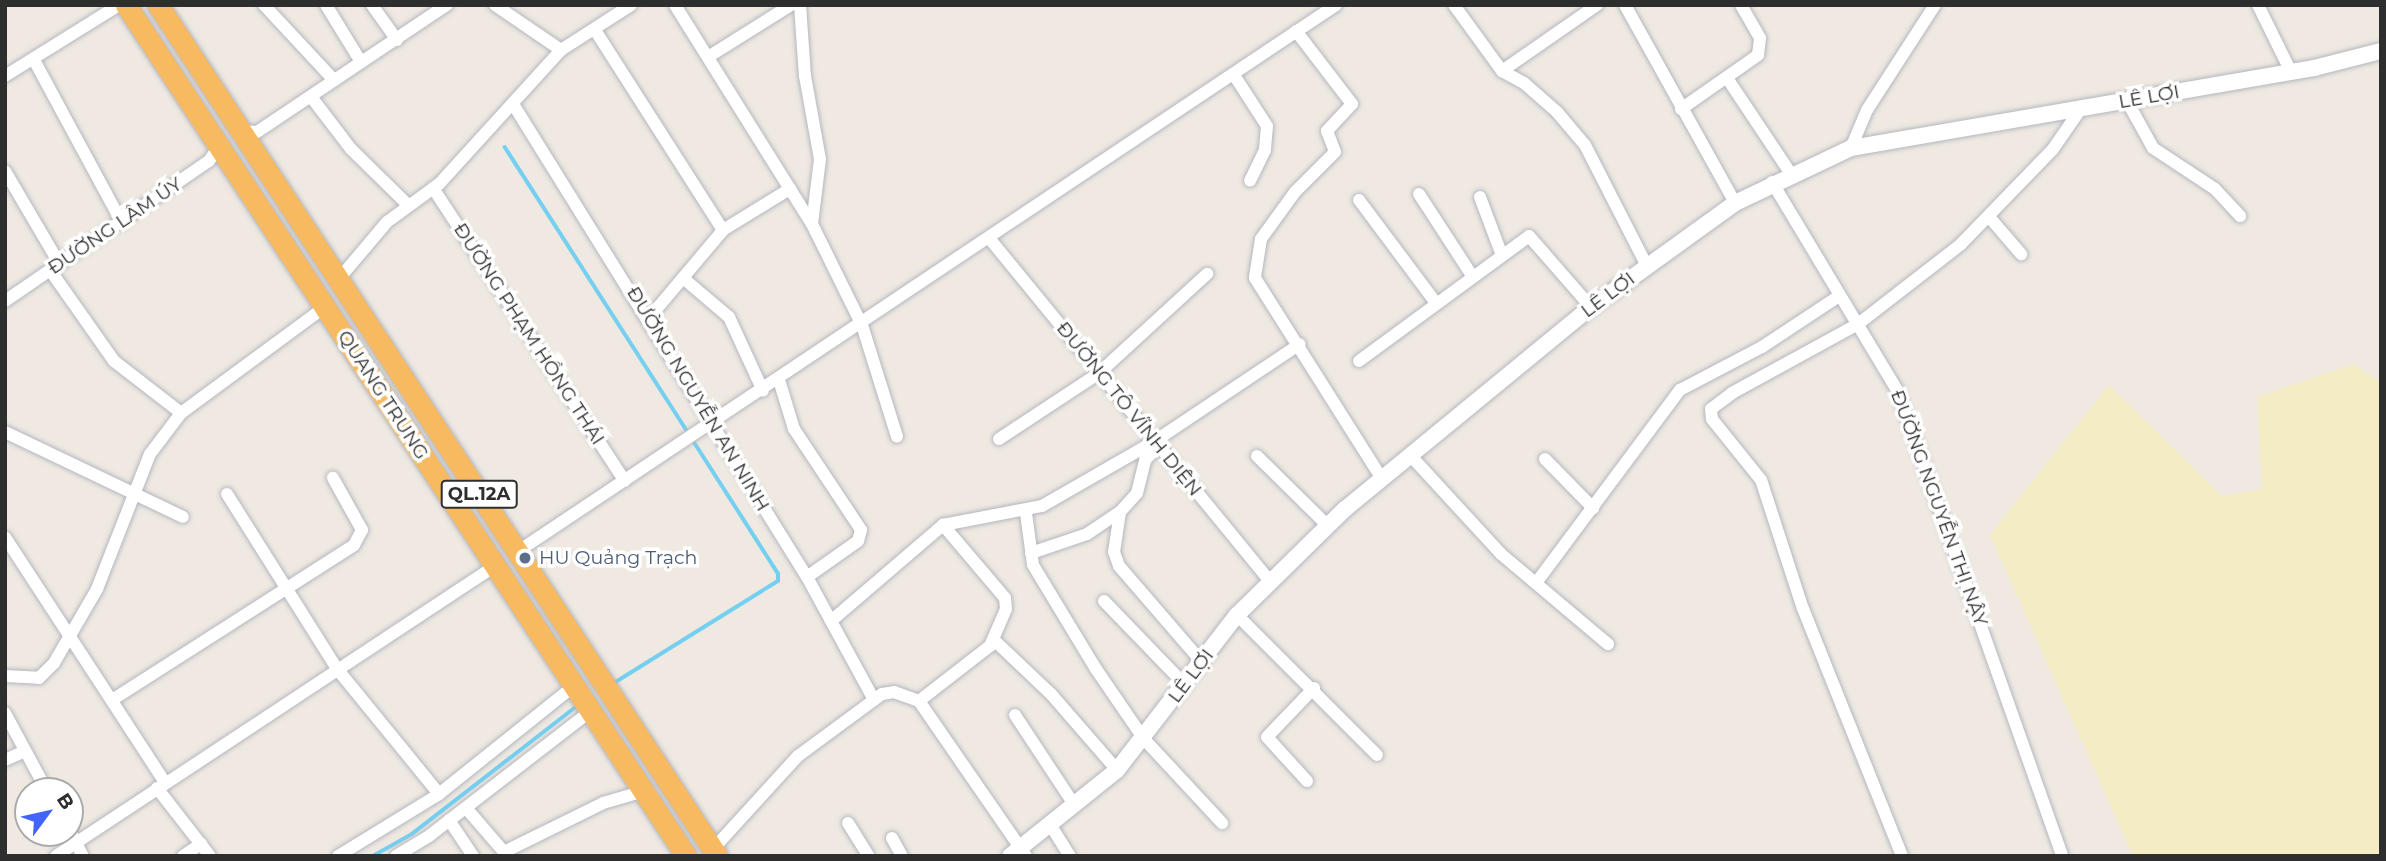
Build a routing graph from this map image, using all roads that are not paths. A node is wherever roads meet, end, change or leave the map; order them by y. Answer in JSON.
{"nodes":[{"id":1,"x":119,"y":5,"type":"edge"},
{"id":2,"x":125,"y":5,"type":"edge"},
{"id":3,"x":158,"y":5,"type":"edge"},
{"id":4,"x":264,"y":5,"type":"edge"},
{"id":5,"x":326,"y":5,"type":"edge"},
{"id":6,"x":372,"y":5,"type":"edge"},
{"id":7,"x":447,"y":5,"type":"edge"},
{"id":8,"x":495,"y":5,"type":"edge"},
{"id":9,"x":631,"y":5,"type":"edge"},
{"id":10,"x":675,"y":5,"type":"edge"},
{"id":11,"x":791,"y":5,"type":"edge"},
{"id":12,"x":800,"y":5,"type":"edge"},
{"id":13,"x":1336,"y":5,"type":"edge"},
{"id":14,"x":1454,"y":5,"type":"edge"},
{"id":15,"x":1597,"y":5,"type":"edge"},
{"id":16,"x":1741,"y":5,"type":"edge"},
{"id":17,"x":1935,"y":5,"type":"edge"},
{"id":18,"x":2258,"y":5,"type":"edge"},
{"id":19,"x":1626,"y":6,"type":"edge"},
{"id":20,"x":430,"y":10,"type":"edge"},
{"id":21,"x":595,"y":30,"type":"junction"},
{"id":22,"x":1296,"y":31,"type":"junction"},
{"id":23,"x":397,"y":40,"type":"junction"},
{"id":24,"x":561,"y":50,"type":"junction"},
{"id":25,"x":2381,"y":51,"type":"edge"},
{"id":26,"x":708,"y":57,"type":"junction"},
{"id":27,"x":34,"y":60,"type":"junction"},
{"id":28,"x":361,"y":62,"type":"junction"},
{"id":29,"x":1502,"y":71,"type":"junction"},
{"id":30,"x":2291,"y":72,"type":"junction"},
{"id":31,"x":1234,"y":75,"type":"junction"},
{"id":32,"x":5,"y":76,"type":"edge"},
{"id":33,"x":1727,"y":78,"type":"junction"},
{"id":34,"x":334,"y":80,"type":"junction"},
{"id":35,"x":312,"y":98,"type":"junction"},
{"id":36,"x":2127,"y":101,"type":"junction"},
{"id":37,"x":513,"y":104,"type":"junction"},
{"id":38,"x":2082,"y":107,"type":"junction"},
{"id":39,"x":1681,"y":109,"type":"junction"},
{"id":40,"x":240,"y":131,"type":"junction"},
{"id":41,"x":219,"y":146,"type":"junction"},
{"id":42,"x":1851,"y":148,"type":"junction"},
{"id":43,"x":5,"y":171,"type":"edge"},
{"id":44,"x":1791,"y":174,"type":"junction"},
{"id":45,"x":1250,"y":181,"type":"dead end"},
{"id":46,"x":1772,"y":182,"type":"junction"},
{"id":47,"x":433,"y":188,"type":"junction"},
{"id":48,"x":790,"y":188,"type":"junction"},
{"id":49,"x":1419,"y":194,"type":"dead end"},
{"id":50,"x":1480,"y":197,"type":"dead end"},
{"id":51,"x":1359,"y":200,"type":"dead end"},
{"id":52,"x":1735,"y":203,"type":"junction"},
{"id":53,"x":409,"y":206,"type":"junction"},
{"id":54,"x":2240,"y":216,"type":"dead end"},
{"id":55,"x":1990,"y":218,"type":"junction"},
{"id":56,"x":122,"y":223,"type":"junction"},
{"id":57,"x":812,"y":224,"type":"junction"},
{"id":58,"x":723,"y":230,"type":"junction"},
{"id":59,"x":989,"y":238,"type":"junction"},
{"id":60,"x":1501,"y":253,"type":"junction"},
{"id":61,"x":2021,"y":254,"type":"dead end"},
{"id":62,"x":1647,"y":266,"type":"junction"},
{"id":63,"x":54,"y":267,"type":"junction"},
{"id":64,"x":1207,"y":274,"type":"dead end"},
{"id":65,"x":1473,"y":277,"type":"junction"},
{"id":66,"x":683,"y":278,"type":"junction"},
{"id":67,"x":338,"y":280,"type":"junction"},
{"id":68,"x":1839,"y":296,"type":"junction"},
{"id":69,"x":5,"y":300,"type":"edge"},
{"id":70,"x":1436,"y":303,"type":"junction"},
{"id":71,"x":325,"y":307,"type":"junction"},
{"id":72,"x":1591,"y":307,"type":"junction"},
{"id":73,"x":649,"y":318,"type":"junction"},
{"id":74,"x":1858,"y":324,"type":"junction"},
{"id":75,"x":862,"y":326,"type":"junction"},
{"id":76,"x":1300,"y":344,"type":"junction"},
{"id":77,"x":1359,"y":361,"type":"dead end"},
{"id":78,"x":1100,"y":373,"type":"junction"},
{"id":79,"x":779,"y":380,"type":"junction"},
{"id":80,"x":763,"y":390,"type":"junction"},
{"id":81,"x":181,"y":413,"type":"junction"},
{"id":82,"x":713,"y":423,"type":"junction"},
{"id":83,"x":5,"y":432,"type":"edge"},
{"id":84,"x":897,"y":437,"type":"dead end"},
{"id":85,"x":999,"y":439,"type":"dead end"},
{"id":86,"x":1157,"y":443,"type":"junction"},
{"id":87,"x":1410,"y":455,"type":"junction"},
{"id":88,"x":1257,"y":456,"type":"dead end"},
{"id":89,"x":1545,"y":459,"type":"dead end"},
{"id":90,"x":1381,"y":477,"type":"junction"},
{"id":91,"x":333,"y":478,"type":"dead end"},
{"id":92,"x":625,"y":481,"type":"junction"},
{"id":93,"x":134,"y":490,"type":"junction"},
{"id":94,"x":227,"y":494,"type":"dead end"},
{"id":95,"x":1593,"y":508,"type":"junction"},
{"id":96,"x":1120,"y":512,"type":"junction"},
{"id":97,"x":1026,"y":513,"type":"junction"},
{"id":98,"x":183,"y":517,"type":"dead end"},
{"id":99,"x":943,"y":525,"type":"junction"},
{"id":100,"x":1327,"y":525,"type":"junction"},
{"id":101,"x":5,"y":537,"type":"edge"},
{"id":102,"x":517,"y":552,"type":"junction"},
{"id":103,"x":1031,"y":554,"type":"junction"},
{"id":104,"x":495,"y":566,"type":"junction"},
{"id":105,"x":807,"y":577,"type":"junction"},
{"id":106,"x":1270,"y":581,"type":"junction"},
{"id":107,"x":1536,"y":583,"type":"junction"},
{"id":108,"x":285,"y":593,"type":"junction"},
{"id":109,"x":1104,"y":601,"type":"dead end"},
{"id":110,"x":1237,"y":615,"type":"junction"},
{"id":111,"x":831,"y":621,"type":"junction"},
{"id":112,"x":70,"y":636,"type":"junction"},
{"id":113,"x":994,"y":640,"type":"junction"},
{"id":114,"x":1608,"y":644,"type":"dead end"},
{"id":115,"x":591,"y":662,"type":"junction"},
{"id":116,"x":1202,"y":662,"type":"junction"},
{"id":117,"x":338,"y":670,"type":"junction"},
{"id":118,"x":5,"y":676,"type":"edge"},
{"id":119,"x":572,"y":680,"type":"junction"},
{"id":120,"x":1185,"y":685,"type":"junction"},
{"id":121,"x":1314,"y":688,"type":"junction"},
{"id":122,"x":112,"y":700,"type":"junction"},
{"id":123,"x":874,"y":700,"type":"junction"},
{"id":124,"x":919,"y":701,"type":"junction"},
{"id":125,"x":592,"y":710,"type":"junction"},
{"id":126,"x":5,"y":713,"type":"edge"},
{"id":127,"x":1015,"y":715,"type":"dead end"},
{"id":128,"x":627,"y":717,"type":"junction"},
{"id":129,"x":605,"y":731,"type":"junction"},
{"id":130,"x":1143,"y":739,"type":"junction"},
{"id":131,"x":24,"y":751,"type":"junction"},
{"id":132,"x":1377,"y":755,"type":"dead end"},
{"id":133,"x":5,"y":760,"type":"edge"},
{"id":134,"x":1118,"y":770,"type":"junction"},
{"id":135,"x":39,"y":777,"type":"edge"},
{"id":136,"x":666,"y":778,"type":"junction"},
{"id":137,"x":1307,"y":781,"type":"dead end"},
{"id":138,"x":161,"y":785,"type":"junction"},
{"id":139,"x":644,"y":791,"type":"junction"},
{"id":140,"x":439,"y":794,"type":"junction"},
{"id":141,"x":1075,"y":806,"type":"junction"},
{"id":142,"x":466,"y":808,"type":"junction"},
{"id":143,"x":449,"y":820,"type":"junction"},
{"id":144,"x":848,"y":823,"type":"dead end"},
{"id":145,"x":1222,"y":823,"type":"dead end"},
{"id":146,"x":1051,"y":826,"type":"junction"},
{"id":147,"x":84,"y":830,"type":"edge"},
{"id":148,"x":892,"y":838,"type":"dead end"},
{"id":149,"x":201,"y":844,"type":"junction"},
{"id":150,"x":417,"y":850,"type":"edge"},
{"id":151,"x":715,"y":852,"type":"edge"},
{"id":152,"x":1019,"y":853,"type":"edge"},
{"id":153,"x":183,"y":856,"type":"edge"},
{"id":154,"x":210,"y":856,"type":"edge"},
{"id":155,"x":338,"y":856,"type":"edge"},
{"id":156,"x":396,"y":856,"type":"edge"},
{"id":157,"x":473,"y":856,"type":"edge"},
{"id":158,"x":687,"y":856,"type":"edge"},
{"id":159,"x":869,"y":856,"type":"edge"},
{"id":160,"x":902,"y":856,"type":"edge"},
{"id":161,"x":1070,"y":856,"type":"edge"},
{"id":162,"x":1902,"y":856,"type":"edge"},
{"id":163,"x":2062,"y":856,"type":"edge"}],
"edges":[{"from":1,"to":27,"type":"street"},
{"from":2,"to":41,"type":"highway","name":"QUANG TRUNG","number":"QL.12A"},
{"from":3,"to":40,"type":"highway","name":"QUANG TRUNG","number":"QL.12A"},
{"from":4,"to":34,"type":"street"},
{"from":5,"to":28,"type":"street"},
{"from":6,"to":23,"type":"street"},
{"from":7,"to":20,"type":"street"},
{"from":8,"to":24,"type":"street"},
{"from":9,"to":21,"type":"street"},
{"from":10,"to":26,"type":"street"},
{"from":11,"to":26,"type":"street"},
{"from":12,"to":57,"type":"street"},
{"from":13,"to":22,"type":"street"},
{"from":14,"to":29,"type":"street"},
{"from":15,"to":29,"type":"street"},
{"from":16,"to":33,"type":"street"},
{"from":17,"to":42,"type":"street"},
{"from":18,"to":30,"type":"street"},
{"from":19,"to":39,"type":"street"},
{"from":20,"to":23,"type":"street"},
{"from":21,"to":24,"type":"street"},
{"from":21,"to":58,"type":"street"},
{"from":22,"to":31,"type":"street"},
{"from":22,"to":76,"type":"street"},
{"from":23,"to":28,"type":"street"},
{"from":24,"to":37,"type":"street"},
{"from":25,"to":30,"type":"street","name":"LÊ LỢI"},
{"from":26,"to":48,"type":"street"},
{"from":27,"to":32,"type":"street"},
{"from":27,"to":56,"type":"street"},
{"from":28,"to":34,"type":"street"},
{"from":29,"to":62,"type":"street"},
{"from":30,"to":36,"type":"street","name":"LÊ LỢI"},
{"from":31,"to":45,"type":"street"},
{"from":31,"to":59,"type":"street"},
{"from":33,"to":39,"type":"street"},
{"from":33,"to":44,"type":"street"},
{"from":34,"to":35,"type":"street"},
{"from":35,"to":40,"type":"street"},
{"from":35,"to":53,"type":"street"},
{"from":36,"to":38,"type":"street","name":"LÊ LỢI"},
{"from":36,"to":54,"type":"street"},
{"from":37,"to":47,"type":"street"},
{"from":37,"to":73,"type":"street","name":"ĐƯỜNG NGUYỄN AN NINH"},
{"from":38,"to":42,"type":"street","name":"LÊ LỢI"},
{"from":38,"to":55,"type":"street"},
{"from":39,"to":52,"type":"street"},
{"from":40,"to":41,"type":"highway"},
{"from":40,"to":67,"type":"highway","name":"QUANG TRUNG","number":"QL.12A"},
{"from":41,"to":56,"type":"street","name":"ĐƯỜNG LÂM ÚY"},
{"from":41,"to":71,"type":"highway","name":"QUANG TRUNG","number":"QL.12A"},
{"from":42,"to":44,"type":"street","name":"LÊ LỢI"},
{"from":43,"to":63,"type":"street"},
{"from":44,"to":46,"type":"street","name":"LÊ LỢI"},
{"from":46,"to":52,"type":"street","name":"LÊ LỢI"},
{"from":46,"to":68,"type":"street","name":"ĐƯỜNG NGUYỄN THỊ NẬY"},
{"from":47,"to":53,"type":"street"},
{"from":47,"to":92,"type":"street","name":"ĐƯỜNG PHẠM HỒNG THÁI"},
{"from":48,"to":57,"type":"street"},
{"from":48,"to":58,"type":"street"},
{"from":49,"to":65,"type":"street"},
{"from":50,"to":60,"type":"street"},
{"from":51,"to":70,"type":"street"},
{"from":52,"to":62,"type":"street","name":"LÊ LỢI"},
{"from":53,"to":67,"type":"street"},
{"from":55,"to":61,"type":"street"},
{"from":55,"to":74,"type":"street"},
{"from":56,"to":63,"type":"street","name":"ĐƯỜNG LÂM ÚY"},
{"from":57,"to":75,"type":"street"},
{"from":58,"to":66,"type":"street"},
{"from":59,"to":75,"type":"street"},
{"from":59,"to":78,"type":"street","name":"ĐƯỜNG TÔ VĨNH DIỆN"},
{"from":60,"to":65,"type":"street"},
{"from":60,"to":72,"type":"street"},
{"from":62,"to":72,"type":"street","name":"LÊ LỢI"},
{"from":63,"to":69,"type":"street","name":"ĐƯỜNG LÂM ÚY"},
{"from":63,"to":81,"type":"street"},
{"from":64,"to":78,"type":"street"},
{"from":65,"to":70,"type":"street"},
{"from":66,"to":73,"type":"street"},
{"from":66,"to":80,"type":"street"},
{"from":67,"to":102,"type":"highway","name":"QUANG TRUNG","number":"QL.12A"},
{"from":68,"to":74,"type":"street","name":"ĐƯỜNG NGUYỄN THỊ NẬY"},
{"from":68,"to":95,"type":"street"},
{"from":70,"to":77,"type":"street"},
{"from":71,"to":81,"type":"street"},
{"from":71,"to":104,"type":"highway","name":"QUANG TRUNG","number":"QL.12A"},
{"from":72,"to":87,"type":"street","name":"LÊ LỢI"},
{"from":73,"to":82,"type":"street","name":"ĐƯỜNG NGUYỄN AN NINH"},
{"from":74,"to":162,"type":"street"},
{"from":74,"to":163,"type":"street","name":"ĐƯỜNG NGUYỄN THỊ NẬY"},
{"from":75,"to":79,"type":"street"},
{"from":75,"to":84,"type":"street"},
{"from":76,"to":86,"type":"street"},
{"from":76,"to":90,"type":"street"},
{"from":78,"to":85,"type":"street"},
{"from":78,"to":86,"type":"street","name":"ĐƯỜNG TÔ VĨNH DIỆN"},
{"from":79,"to":80,"type":"street"},
{"from":79,"to":105,"type":"street"},
{"from":80,"to":82,"type":"street"},
{"from":81,"to":93,"type":"street"},
{"from":82,"to":92,"type":"street"},
{"from":82,"to":105,"type":"street","name":"ĐƯỜNG NGUYỄN AN NINH"},
{"from":83,"to":93,"type":"street"},
{"from":86,"to":96,"type":"street"},
{"from":86,"to":97,"type":"street"},
{"from":86,"to":106,"type":"street","name":"ĐƯỜNG TÔ VĨNH DIỆN"},
{"from":87,"to":90,"type":"street","name":"LÊ LỢI"},
{"from":87,"to":107,"type":"street"},
{"from":88,"to":100,"type":"street"},
{"from":89,"to":95,"type":"street"},
{"from":90,"to":100,"type":"street","name":"LÊ LỢI"},
{"from":91,"to":108,"type":"street"},
{"from":92,"to":102,"type":"street"},
{"from":93,"to":98,"type":"street"},
{"from":93,"to":112,"type":"street"},
{"from":94,"to":108,"type":"street"},
{"from":95,"to":107,"type":"street"},
{"from":96,"to":103,"type":"street"},
{"from":96,"to":116,"type":"street"},
{"from":97,"to":99,"type":"street"},
{"from":97,"to":103,"type":"street"},
{"from":99,"to":111,"type":"street"},
{"from":99,"to":113,"type":"street"},
{"from":100,"to":106,"type":"street","name":"LÊ LỢI"},
{"from":101,"to":112,"type":"street"},
{"from":102,"to":104,"type":"highway"},
{"from":102,"to":115,"type":"highway","name":"QUANG TRUNG","number":"QL.12A"},
{"from":103,"to":130,"type":"street"},
{"from":104,"to":117,"type":"street"},
{"from":104,"to":119,"type":"highway","name":"QUANG TRUNG","number":"QL.12A"},
{"from":105,"to":111,"type":"street","name":"ĐƯỜNG NGUYỄN AN NINH"},
{"from":106,"to":110,"type":"street","name":"LÊ LỢI"},
{"from":107,"to":114,"type":"street"},
{"from":108,"to":117,"type":"street"},
{"from":108,"to":122,"type":"street"},
{"from":109,"to":120,"type":"street"},
{"from":110,"to":116,"type":"street","name":"LÊ LỢI"},
{"from":110,"to":121,"type":"street"},
{"from":111,"to":123,"type":"street","name":"ĐƯỜNG NGUYỄN AN NINH"},
{"from":112,"to":118,"type":"street"},
{"from":112,"to":122,"type":"street"},
{"from":113,"to":124,"type":"street"},
{"from":113,"to":134,"type":"street"},
{"from":115,"to":119,"type":"highway"},
{"from":115,"to":128,"type":"highway","name":"QUANG TRUNG","number":"QL.12A"},
{"from":116,"to":120,"type":"street","name":"LÊ LỢI"},
{"from":117,"to":138,"type":"street"},
{"from":117,"to":140,"type":"street"},
{"from":119,"to":125,"type":"highway","name":"QUANG TRUNG","number":"QL.12A"},
{"from":119,"to":140,"type":"street"},
{"from":120,"to":130,"type":"street","name":"LÊ LỢI"},
{"from":121,"to":132,"type":"street"},
{"from":121,"to":137,"type":"street"},
{"from":122,"to":138,"type":"street"},
{"from":123,"to":124,"type":"street"},
{"from":123,"to":151,"type":"street"},
{"from":124,"to":152,"type":"street"},
{"from":125,"to":129,"type":"highway","name":"QUANG TRUNG","number":"QL.12A"},
{"from":125,"to":142,"type":"street"},
{"from":126,"to":131,"type":"street"},
{"from":127,"to":141,"type":"street"},
{"from":128,"to":129,"type":"highway"},
{"from":128,"to":136,"type":"highway","name":"QUANG TRUNG","number":"QL.12A"},
{"from":129,"to":139,"type":"highway","name":"QUANG TRUNG","number":"QL.12A"},
{"from":130,"to":134,"type":"street","name":"LÊ LỢI"},
{"from":130,"to":145,"type":"street"},
{"from":131,"to":133,"type":"street"},
{"from":131,"to":135,"type":"street"},
{"from":134,"to":141,"type":"street","name":"LÊ LỢI"},
{"from":136,"to":139,"type":"highway"},
{"from":136,"to":151,"type":"highway","name":"QUANG TRUNG","number":"QL.12A"},
{"from":138,"to":147,"type":"street"},
{"from":138,"to":149,"type":"street"},
{"from":139,"to":142,"type":"street"},
{"from":139,"to":158,"type":"highway","name":"QUANG TRUNG","number":"QL.12A"},
{"from":140,"to":155,"type":"street"},
{"from":141,"to":146,"type":"street","name":"LÊ LỢI"},
{"from":142,"to":143,"type":"street"},
{"from":143,"to":150,"type":"street"},
{"from":143,"to":157,"type":"street"},
{"from":144,"to":159,"type":"street"},
{"from":146,"to":152,"type":"street","name":"LÊ LỢI"},
{"from":146,"to":161,"type":"street"},
{"from":148,"to":160,"type":"street"},
{"from":149,"to":153,"type":"street"},
{"from":149,"to":154,"type":"street"},
{"from":150,"to":156,"type":"street"}]}
